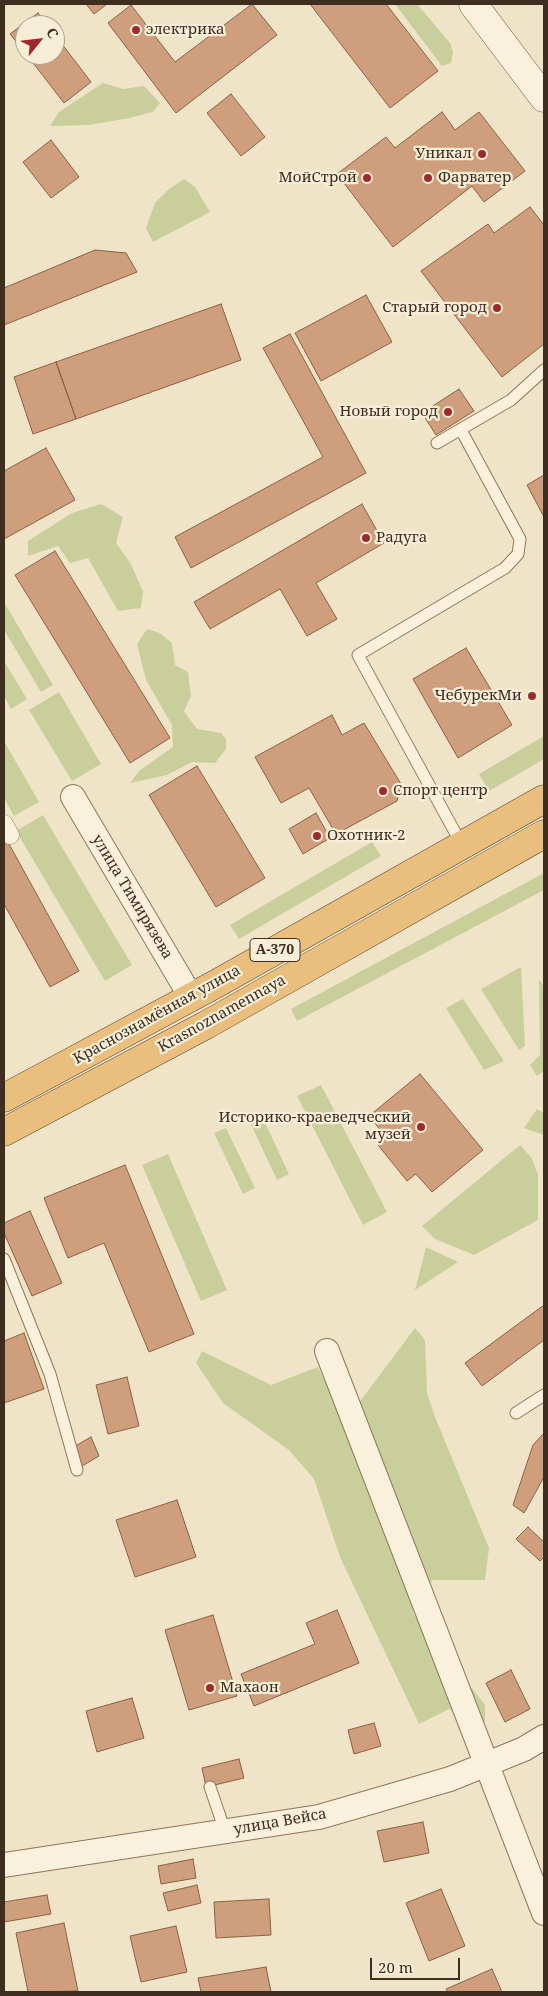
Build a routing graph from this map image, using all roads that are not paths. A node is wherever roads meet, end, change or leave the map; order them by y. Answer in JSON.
{"nodes":[{"id":1,"x":473,"y":4,"type":"edge"},
{"id":2,"x":544,"y":98,"type":"edge"},
{"id":3,"x":544,"y":370,"type":"edge"},
{"id":4,"x":461,"y":430,"type":"junction"},
{"id":5,"x":437,"y":443,"type":"dead end"},
{"id":6,"x":73,"y":797,"type":"dead end"},
{"id":7,"x":544,"y":799,"type":"edge"},
{"id":8,"x":544,"y":834,"type":"edge"},
{"id":9,"x":462,"y":845,"type":"junction"},
{"id":10,"x":190,"y":997,"type":"junction"},
{"id":11,"x":4,"y":1098,"type":"edge"},
{"id":12,"x":4,"y":1132,"type":"edge"},
{"id":13,"x":4,"y":1259,"type":"edge"},
{"id":14,"x":327,"y":1351,"type":"dead end"},
{"id":15,"x":544,"y":1395,"type":"edge"},
{"id":16,"x":516,"y":1413,"type":"dead end"},
{"id":17,"x":77,"y":1470,"type":"dead end"},
{"id":18,"x":544,"y":1737,"type":"edge"},
{"id":19,"x":485,"y":1766,"type":"junction"},
{"id":20,"x":210,"y":1787,"type":"dead end"},
{"id":21,"x":225,"y":1831,"type":"junction"},
{"id":22,"x":4,"y":1865,"type":"edge"},
{"id":23,"x":544,"y":1913,"type":"edge"}],
"edges":[{"from":1,"to":2,"type":"main road"},
{"from":3,"to":4,"type":"lane"},
{"from":4,"to":5,"type":"lane"},
{"from":4,"to":9,"type":"lane"},
{"from":6,"to":10,"type":"street","name":"улица Тимирязева"},
{"from":7,"to":9,"type":"highway","name":"Краснознамённая улица","number":"А-370"},
{"from":8,"to":12,"type":"highway","name":"Krasnoznamennaya","number":"А-370"},
{"from":9,"to":10,"type":"highway","name":"Краснознамённая улица","number":"А-370"},
{"from":10,"to":11,"type":"highway","name":"Краснознамённая улица","number":"А-370"},
{"from":13,"to":17,"type":"lane"},
{"from":14,"to":19,"type":"street"},
{"from":15,"to":16,"type":"lane"},
{"from":18,"to":19,"type":"street","name":"улица Вейса"},
{"from":19,"to":21,"type":"street","name":"улица Вейса"},
{"from":19,"to":23,"type":"street"},
{"from":20,"to":21,"type":"lane"},
{"from":21,"to":22,"type":"street","name":"улица Вейса"}]}
